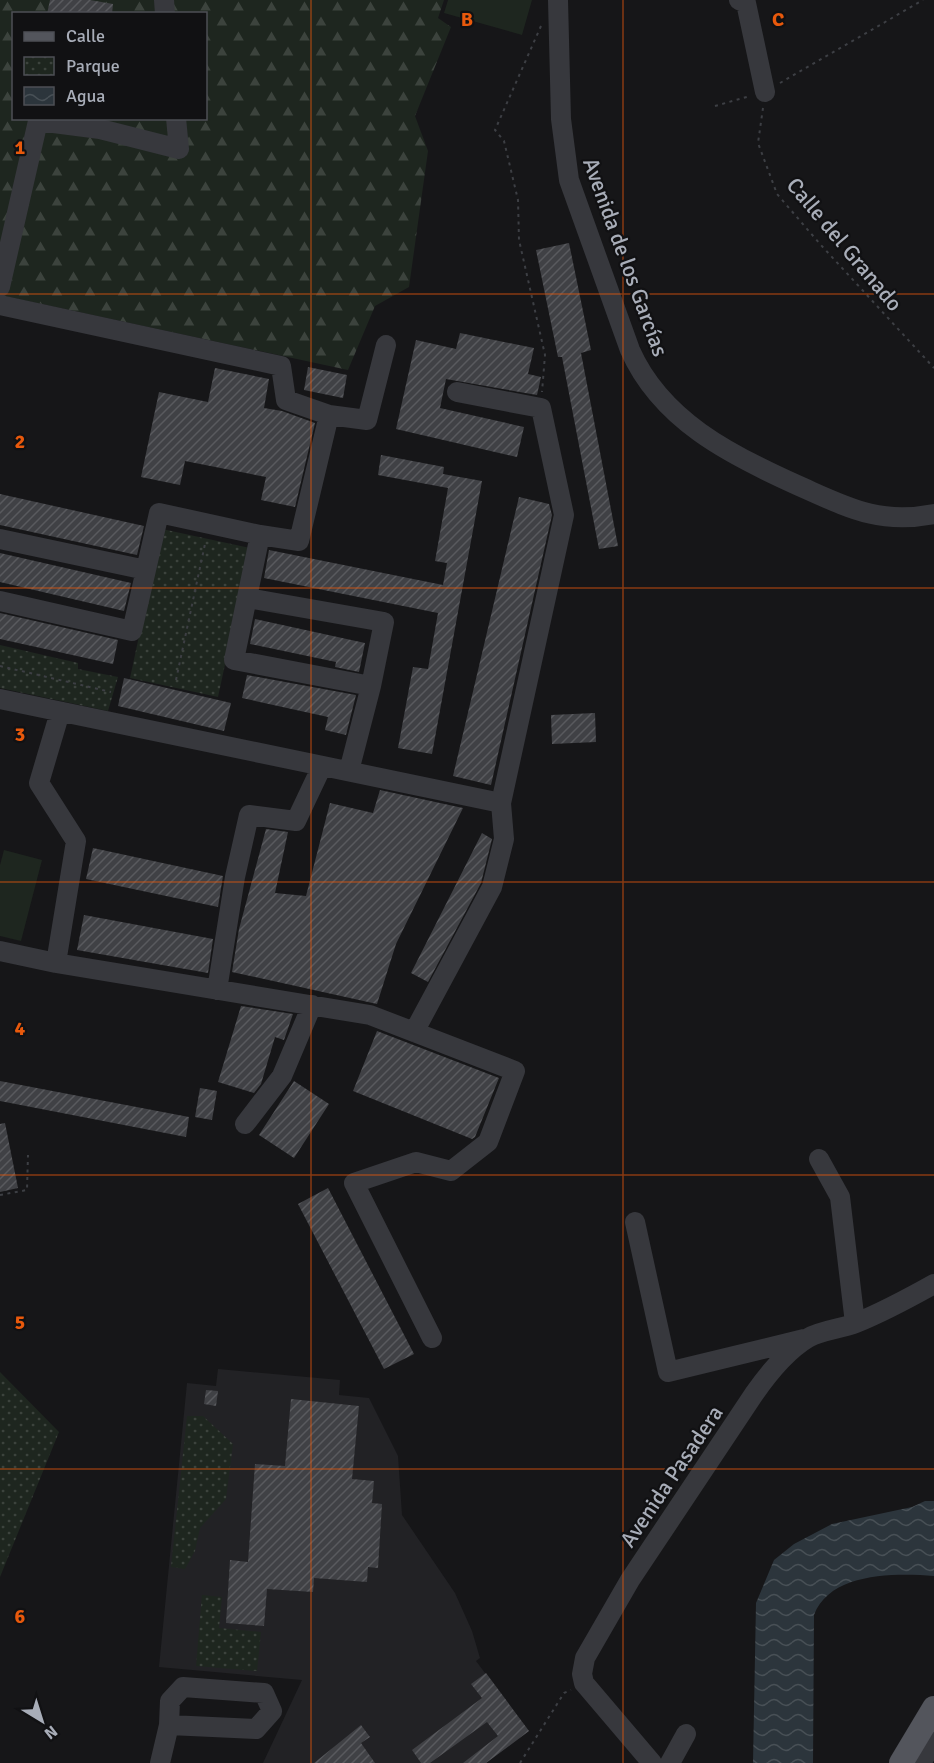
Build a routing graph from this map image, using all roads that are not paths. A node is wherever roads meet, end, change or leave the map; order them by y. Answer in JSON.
{"nodes":[{"id":1,"x":558,"y":0,"type":"edge"},
{"id":2,"x":739,"y":0,"type":"edge"},
{"id":3,"x":765,"y":92,"type":"road end"},
{"id":4,"x":176,"y":120,"type":"edge"},
{"id":5,"x":0,"y":287,"type":"edge"},
{"id":6,"x":0,"y":305,"type":"edge"},
{"id":7,"x":386,"y":345,"type":"dead end"},
{"id":8,"x":457,"y":392,"type":"dead end"},
{"id":9,"x":329,"y":415,"type":"junction"},
{"id":10,"x":934,"y":514,"type":"edge"},
{"id":11,"x":260,"y":535,"type":"junction"},
{"id":12,"x":0,"y":539,"type":"edge"},
{"id":13,"x":146,"y":570,"type":"junction"},
{"id":14,"x":248,"y":598,"type":"junction"},
{"id":15,"x":0,"y":601,"type":"edge"},
{"id":16,"x":370,"y":686,"type":"junction"},
{"id":17,"x":0,"y":699,"type":"edge"},
{"id":18,"x":60,"y":712,"type":"junction"},
{"id":19,"x":322,"y":766,"type":"junction"},
{"id":20,"x":349,"y":771,"type":"junction"},
{"id":21,"x":501,"y":803,"type":"junction"},
{"id":22,"x":0,"y":951,"type":"edge"},
{"id":23,"x":56,"y":963,"type":"junction"},
{"id":24,"x":217,"y":990,"type":"junction"},
{"id":25,"x":312,"y":1005,"type":"junction"},
{"id":26,"x":414,"y":1032,"type":"junction"},
{"id":27,"x":244,"y":1124,"type":"dead end"},
{"id":28,"x":819,"y":1159,"type":"dead end"},
{"id":29,"x":635,"y":1222,"type":"dead end"},
{"id":30,"x":934,"y":1284,"type":"edge"},
{"id":31,"x":855,"y":1323,"type":"junction"},
{"id":32,"x":432,"y":1338,"type":"dead end"},
{"id":33,"x":809,"y":1338,"type":"junction"},
{"id":34,"x":934,"y":1708,"type":"edge"},
{"id":35,"x":169,"y":1725,"type":"junction"},
{"id":36,"x":686,"y":1734,"type":"dead end"},
{"id":37,"x":934,"y":1741,"type":"edge"},
{"id":38,"x":160,"y":1763,"type":"edge"},
{"id":39,"x":652,"y":1763,"type":"edge"},
{"id":40,"x":669,"y":1763,"type":"edge"},
{"id":41,"x":901,"y":1763,"type":"edge"},
{"id":42,"x":921,"y":1763,"type":"edge"}],
"edges":[{"from":1,"to":10,"type":"street","name":"Avenida de los Garcías"},
{"from":2,"to":3,"type":"street"},
{"from":4,"to":5,"type":"street"},
{"from":6,"to":9,"type":"street"},
{"from":7,"to":9,"type":"street"},
{"from":8,"to":21,"type":"street"},
{"from":9,"to":11,"type":"street"},
{"from":11,"to":13,"type":"street"},
{"from":11,"to":14,"type":"street"},
{"from":12,"to":13,"type":"street"},
{"from":13,"to":15,"type":"street"},
{"from":14,"to":16,"type":"street"},
{"from":14,"to":16,"type":"street"},
{"from":16,"to":20,"type":"street"},
{"from":17,"to":18,"type":"street"},
{"from":18,"to":19,"type":"street"},
{"from":18,"to":23,"type":"street"},
{"from":19,"to":20,"type":"street"},
{"from":19,"to":24,"type":"street"},
{"from":20,"to":21,"type":"street"},
{"from":21,"to":26,"type":"street"},
{"from":22,"to":23,"type":"street"},
{"from":23,"to":24,"type":"street"},
{"from":24,"to":25,"type":"street"},
{"from":25,"to":26,"type":"street"},
{"from":25,"to":27,"type":"street"},
{"from":26,"to":32,"type":"street"},
{"from":28,"to":31,"type":"street"},
{"from":29,"to":33,"type":"street"},
{"from":30,"to":31,"type":"street","name":"Avenida Pasadera"},
{"from":31,"to":33,"type":"street","name":"Avenida Pasadera"},
{"from":33,"to":39,"type":"street","name":"Avenida Pasadera"},
{"from":34,"to":41,"type":"main road"},
{"from":35,"to":35,"type":"street"},
{"from":35,"to":38,"type":"street"},
{"from":36,"to":40,"type":"street"},
{"from":37,"to":42,"type":"street"}]}
